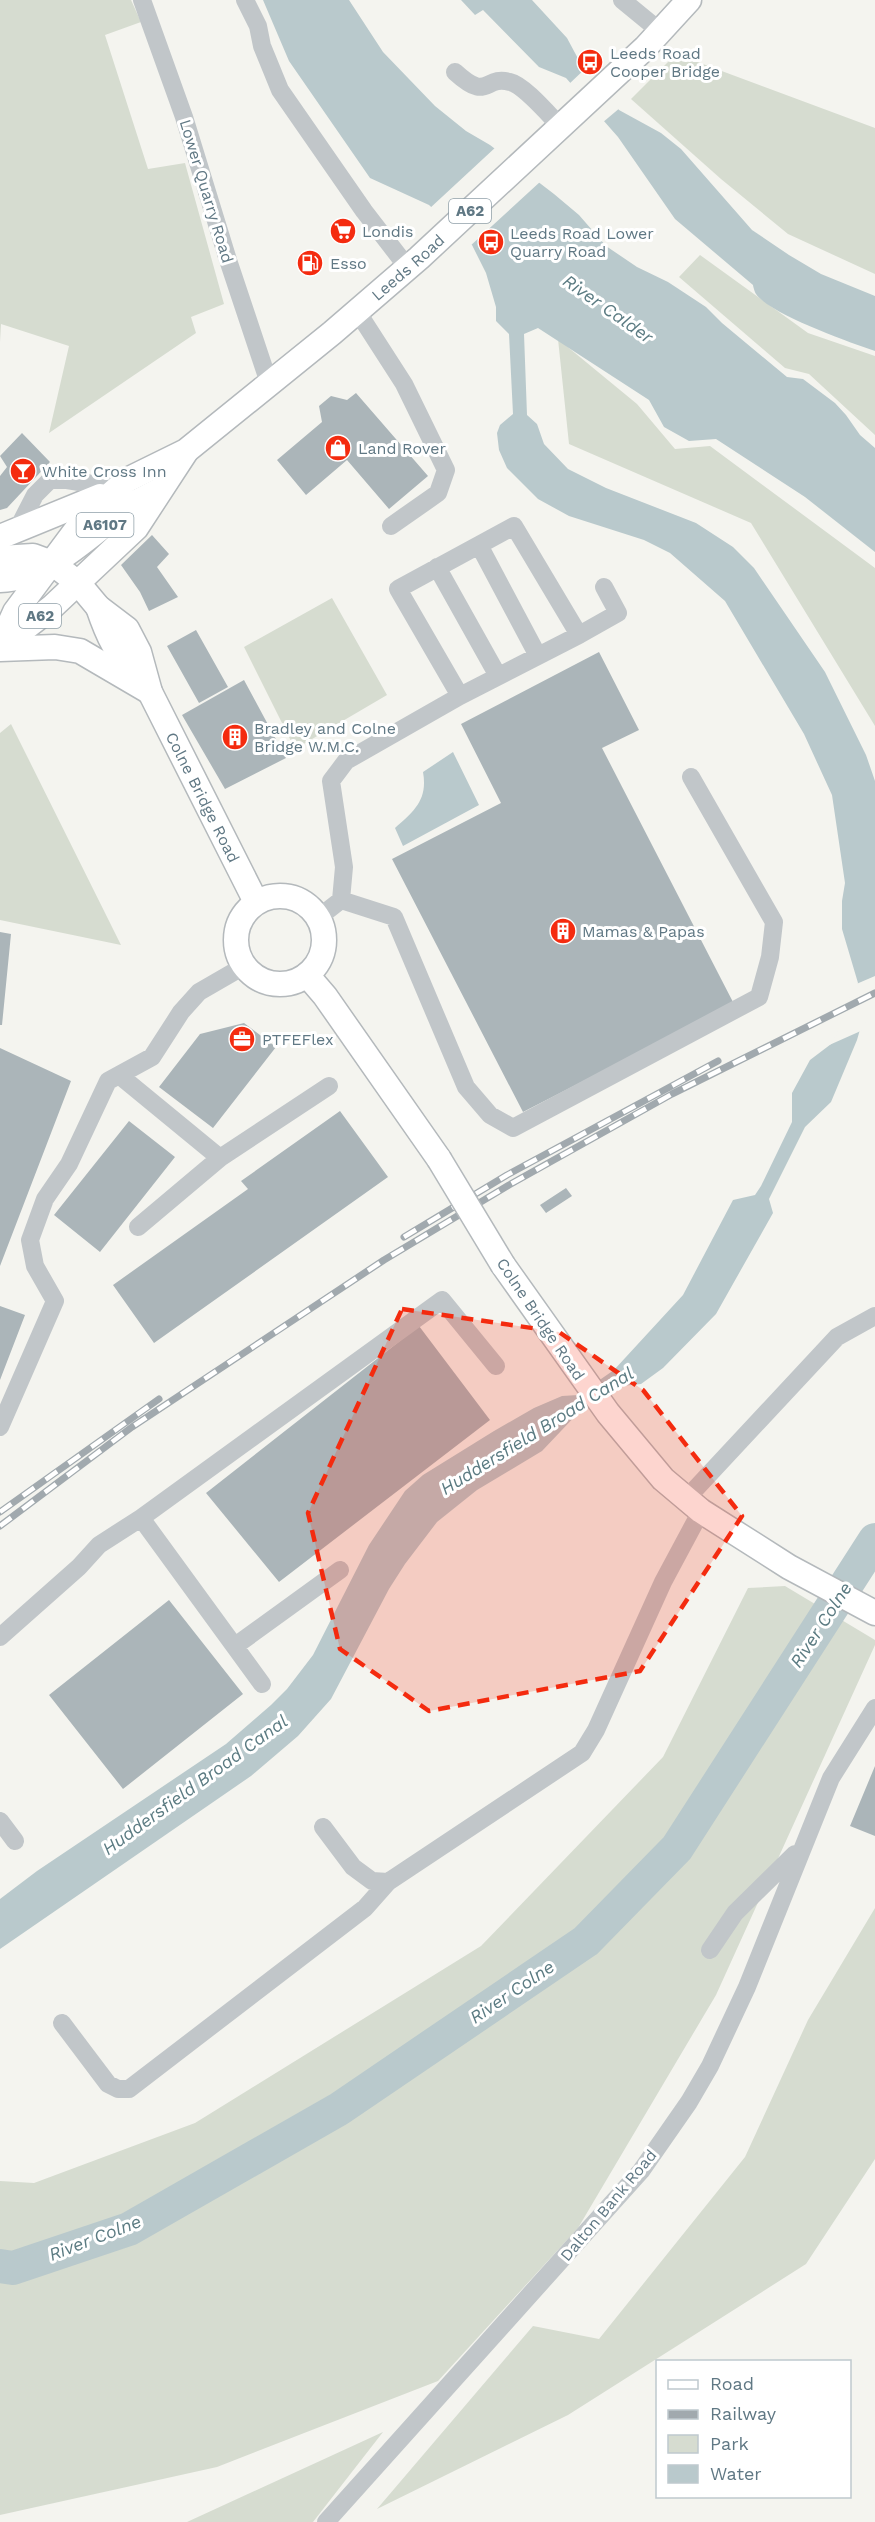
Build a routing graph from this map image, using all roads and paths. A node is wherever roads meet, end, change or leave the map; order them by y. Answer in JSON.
{"nodes":[{"id":1,"x":142,"y":0,"type":"edge"},
{"id":2,"x":245,"y":0,"type":"edge"},
{"id":3,"x":622,"y":0,"type":"edge"},
{"id":4,"x":689,"y":0,"type":"edge"},
{"id":5,"x":644,"y":54,"type":"junction"},
{"id":6,"x":455,"y":72,"type":"dead end"},
{"id":7,"x":560,"y":126,"type":"junction"},
{"id":8,"x":419,"y":265,"type":"junction"},
{"id":9,"x":357,"y":311,"type":"junction"},
{"id":10,"x":269,"y":383,"type":"junction"},
{"id":11,"x":186,"y":451,"type":"junction"},
{"id":12,"x":114,"y":490,"type":"junction"},
{"id":13,"x":160,"y":490,"type":"junction"},
{"id":14,"x":391,"y":526,"type":"dead end"},
{"id":15,"x":8,"y":534,"type":"edge"},
{"id":16,"x":479,"y":545,"type":"junction"},
{"id":17,"x":0,"y":558,"type":"edge"},
{"id":18,"x":52,"y":563,"type":"junction"},
{"id":19,"x":437,"y":567,"type":"junction"},
{"id":20,"x":0,"y":580,"type":"edge"},
{"id":21,"x":78,"y":583,"type":"junction"},
{"id":22,"x":604,"y":587,"type":"dead end"},
{"id":23,"x":579,"y":634,"type":"junction"},
{"id":24,"x":0,"y":647,"type":"edge"},
{"id":25,"x":538,"y":656,"type":"junction"},
{"id":26,"x":498,"y":676,"type":"junction"},
{"id":27,"x":150,"y":692,"type":"junction"},
{"id":28,"x":460,"y":696,"type":"junction"},
{"id":29,"x":691,"y":777,"type":"dead end"},
{"id":30,"x":341,"y":900,"type":"junction"},
{"id":31,"x":256,"y":902,"type":"junction"},
{"id":32,"x":318,"y":918,"type":"junction"},
{"id":33,"x":244,"y":966,"type":"junction"},
{"id":34,"x":307,"y":975,"type":"junction"},
{"id":35,"x":119,"y":1075,"type":"junction"},
{"id":36,"x":329,"y":1086,"type":"dead end"},
{"id":37,"x":220,"y":1158,"type":"junction"},
{"id":38,"x":138,"y":1227,"type":"dead end"},
{"id":39,"x":875,"y":1316,"type":"edge"},
{"id":40,"x":496,"y":1366,"type":"dead end"},
{"id":41,"x":0,"y":1427,"type":"edge"},
{"id":42,"x":694,"y":1505,"type":"junction"},
{"id":43,"x":141,"y":1518,"type":"junction"},
{"id":44,"x":340,"y":1570,"type":"dead end"},
{"id":45,"x":875,"y":1612,"type":"edge"},
{"id":46,"x":0,"y":1637,"type":"edge"},
{"id":47,"x":234,"y":1646,"type":"junction"},
{"id":48,"x":262,"y":1683,"type":"dead end"},
{"id":49,"x":875,"y":1708,"type":"edge"},
{"id":50,"x":870,"y":1726,"type":"edge"},
{"id":51,"x":0,"y":1821,"type":"edge"},
{"id":52,"x":323,"y":1827,"type":"dead end"},
{"id":53,"x":15,"y":1841,"type":"dead end"},
{"id":54,"x":801,"y":1849,"type":"junction"},
{"id":55,"x":388,"y":1882,"type":"junction"},
{"id":56,"x":711,"y":1950,"type":"dead end"},
{"id":57,"x":62,"y":2023,"type":"dead end"},
{"id":58,"x":326,"y":2522,"type":"edge"}],
"edges":[{"from":1,"to":10,"type":"street","name":"Lower Quarry Road"},
{"from":2,"to":8,"type":"street"},
{"from":3,"to":5,"type":"street"},
{"from":4,"to":5,"type":"main road","number":"A62"},
{"from":5,"to":7,"type":"main road","name":"Leeds Road","number":"A62"},
{"from":6,"to":7,"type":"street"},
{"from":7,"to":8,"type":"main road","name":"Leeds Road","number":"A62"},
{"from":8,"to":9,"type":"main road","name":"Leeds Road","number":"A62"},
{"from":9,"to":10,"type":"main road","name":"Leeds Road","number":"A62"},
{"from":9,"to":14,"type":"street"},
{"from":10,"to":11,"type":"main road","name":"Leeds Road","number":"A62"},
{"from":11,"to":12,"type":"main road","name":"Leeds Road","number":"A62"},
{"from":11,"to":13,"type":"main road","name":"Leeds Road","number":"A62"},
{"from":12,"to":15,"type":"main road","number":"A6107"},
{"from":12,"to":15,"type":"street"},
{"from":12,"to":18,"type":"main road","name":"Leeds Road","number":"A62"},
{"from":13,"to":18,"type":"main road","number":"A6107"},
{"from":13,"to":21,"type":"main road","name":"Leeds Road","number":"A62"},
{"from":16,"to":19,"type":"street"},
{"from":16,"to":23,"type":"street"},
{"from":16,"to":25,"type":"street"},
{"from":17,"to":18,"type":"main road"},
{"from":18,"to":20,"type":"main road","number":"A6107"},
{"from":18,"to":21,"type":"main road","name":"Colne Bridge Road"},
{"from":18,"to":24,"type":"main road","name":"Leeds Road","number":"A62"},
{"from":19,"to":26,"type":"street"},
{"from":19,"to":28,"type":"street"},
{"from":21,"to":24,"type":"main road","name":"Leeds Road","number":"A62"},
{"from":21,"to":27,"type":"main road","name":"Colne Bridge Road"},
{"from":22,"to":23,"type":"street"},
{"from":23,"to":25,"type":"street"},
{"from":24,"to":27,"type":"main road"},
{"from":25,"to":26,"type":"street"},
{"from":26,"to":28,"type":"street"},
{"from":27,"to":31,"type":"main road","name":"Colne Bridge Road"},
{"from":28,"to":30,"type":"street"},
{"from":29,"to":30,"type":"street"},
{"from":30,"to":32,"type":"street"},
{"from":31,"to":32,"type":"main road"},
{"from":31,"to":33,"type":"main road"},
{"from":32,"to":34,"type":"main road"},
{"from":33,"to":34,"type":"main road"},
{"from":33,"to":35,"type":"street"},
{"from":34,"to":42,"type":"main road","name":"Colne Bridge Road","bridge":true},
{"from":35,"to":37,"type":"street"},
{"from":35,"to":41,"type":"street"},
{"from":36,"to":37,"type":"street"},
{"from":37,"to":38,"type":"street"},
{"from":39,"to":42,"type":"street"},
{"from":40,"to":43,"type":"street"},
{"from":42,"to":45,"type":"main road","name":"Colne Bridge Road"},
{"from":42,"to":55,"type":"street"},
{"from":43,"to":46,"type":"street"},
{"from":43,"to":47,"type":"street"},
{"from":44,"to":47,"type":"street"},
{"from":47,"to":48,"type":"street"},
{"from":49,"to":50,"type":"street","name":"Dalton Bank Road"},
{"from":50,"to":54,"type":"street","name":"Dalton Bank Road"},
{"from":51,"to":53,"type":"street"},
{"from":52,"to":55,"type":"street"},
{"from":54,"to":56,"type":"street"},
{"from":54,"to":58,"type":"street","name":"Dalton Bank Road"},
{"from":55,"to":57,"type":"street"}]}
